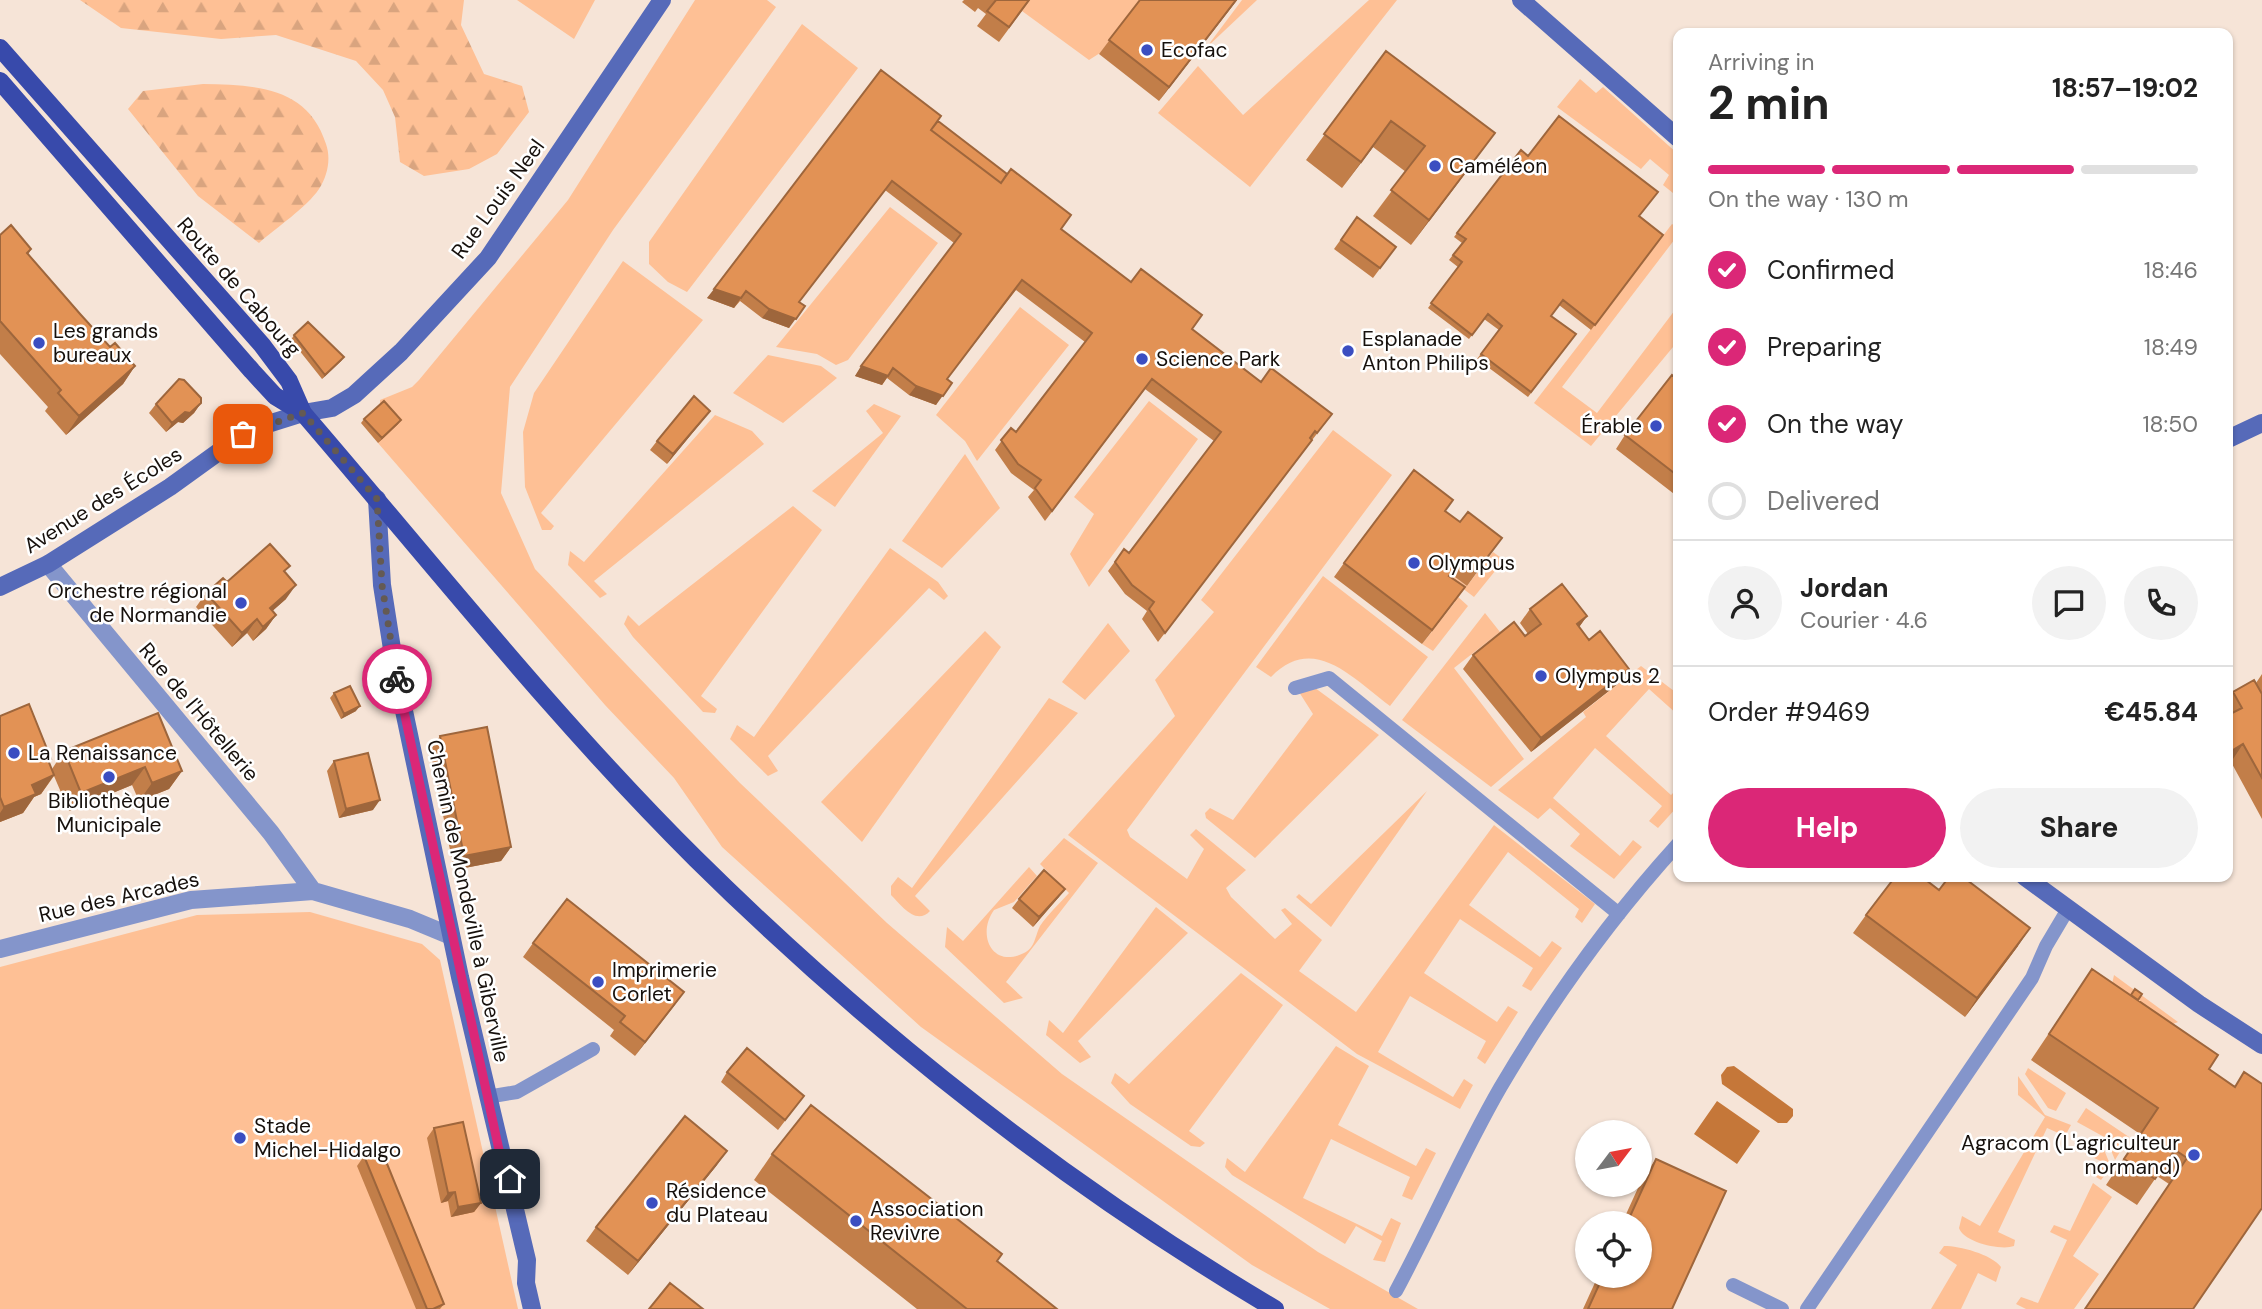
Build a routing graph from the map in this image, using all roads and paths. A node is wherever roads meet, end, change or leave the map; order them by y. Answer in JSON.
{"nodes":[{"id":1,"x":662,"y":0,"type":"edge"},
{"id":2,"x":1521,"y":0,"type":"edge"},
{"id":3,"x":0,"y":48,"type":"edge"},
{"id":4,"x":0,"y":81,"type":"edge"},
{"id":5,"x":1673,"y":134,"type":"edge"},
{"id":6,"x":303,"y":413,"type":"junction"},
{"id":7,"x":2262,"y":423,"type":"edge"},
{"id":8,"x":2233,"y":437,"type":"edge"},
{"id":9,"x":377,"y":499,"type":"junction"},
{"id":10,"x":48,"y":564,"type":"junction"},
{"id":11,"x":0,"y":587,"type":"edge"},
{"id":12,"x":1295,"y":688,"type":"dead end"},
{"id":13,"x":1673,"y":850,"type":"edge"},
{"id":14,"x":2032,"y":882,"type":"edge"},
{"id":15,"x":313,"y":891,"type":"junction"},
{"id":16,"x":2068,"y":909,"type":"junction"},
{"id":17,"x":1619,"y":914,"type":"junction"},
{"id":18,"x":451,"y":936,"type":"junction"},
{"id":19,"x":0,"y":949,"type":"edge"},
{"id":20,"x":2262,"y":1045,"type":"edge"},
{"id":21,"x":593,"y":1049,"type":"dead end"},
{"id":22,"x":487,"y":1097,"type":"junction"},
{"id":23,"x":1733,"y":1285,"type":"dead end"},
{"id":24,"x":1396,"y":1291,"type":"dead end"},
{"id":25,"x":532,"y":1309,"type":"edge"},
{"id":26,"x":1275,"y":1309,"type":"edge"},
{"id":27,"x":1782,"y":1309,"type":"edge"},
{"id":28,"x":1807,"y":1309,"type":"edge"}],
"edges":[{"from":1,"to":6,"type":"street","name":"Rue Louis Neel"},
{"from":2,"to":5,"type":"street"},
{"from":3,"to":6,"type":"main road","name":"Route de Cabourg"},
{"from":4,"to":6,"type":"main road"},
{"from":6,"to":9,"type":"main road"},
{"from":6,"to":10,"type":"street","name":"Avenue des Écoles"},
{"from":7,"to":8,"type":"street"},
{"from":9,"to":18,"type":"street","name":"Chemin de Mondeville à Giberville"},
{"from":9,"to":26,"type":"main road"},
{"from":10,"to":11,"type":"street","name":"Avenue des Écoles"},
{"from":10,"to":15,"type":"street","name":"Rue de l'Hôtellerie"},
{"from":12,"to":17,"type":"lane"},
{"from":13,"to":17,"type":"lane"},
{"from":14,"to":16,"type":"street"},
{"from":15,"to":18,"type":"street","name":"Rue des Arcades"},
{"from":15,"to":19,"type":"street","name":"Rue des Arcades"},
{"from":16,"to":20,"type":"street"},
{"from":16,"to":28,"type":"lane"},
{"from":17,"to":24,"type":"lane"},
{"from":18,"to":22,"type":"street","name":"Chemin de Mondeville à Giberville"},
{"from":21,"to":22,"type":"lane"},
{"from":22,"to":25,"type":"street","name":"Chemin de Mondeville à Giberville"},
{"from":23,"to":27,"type":"lane"}]}
